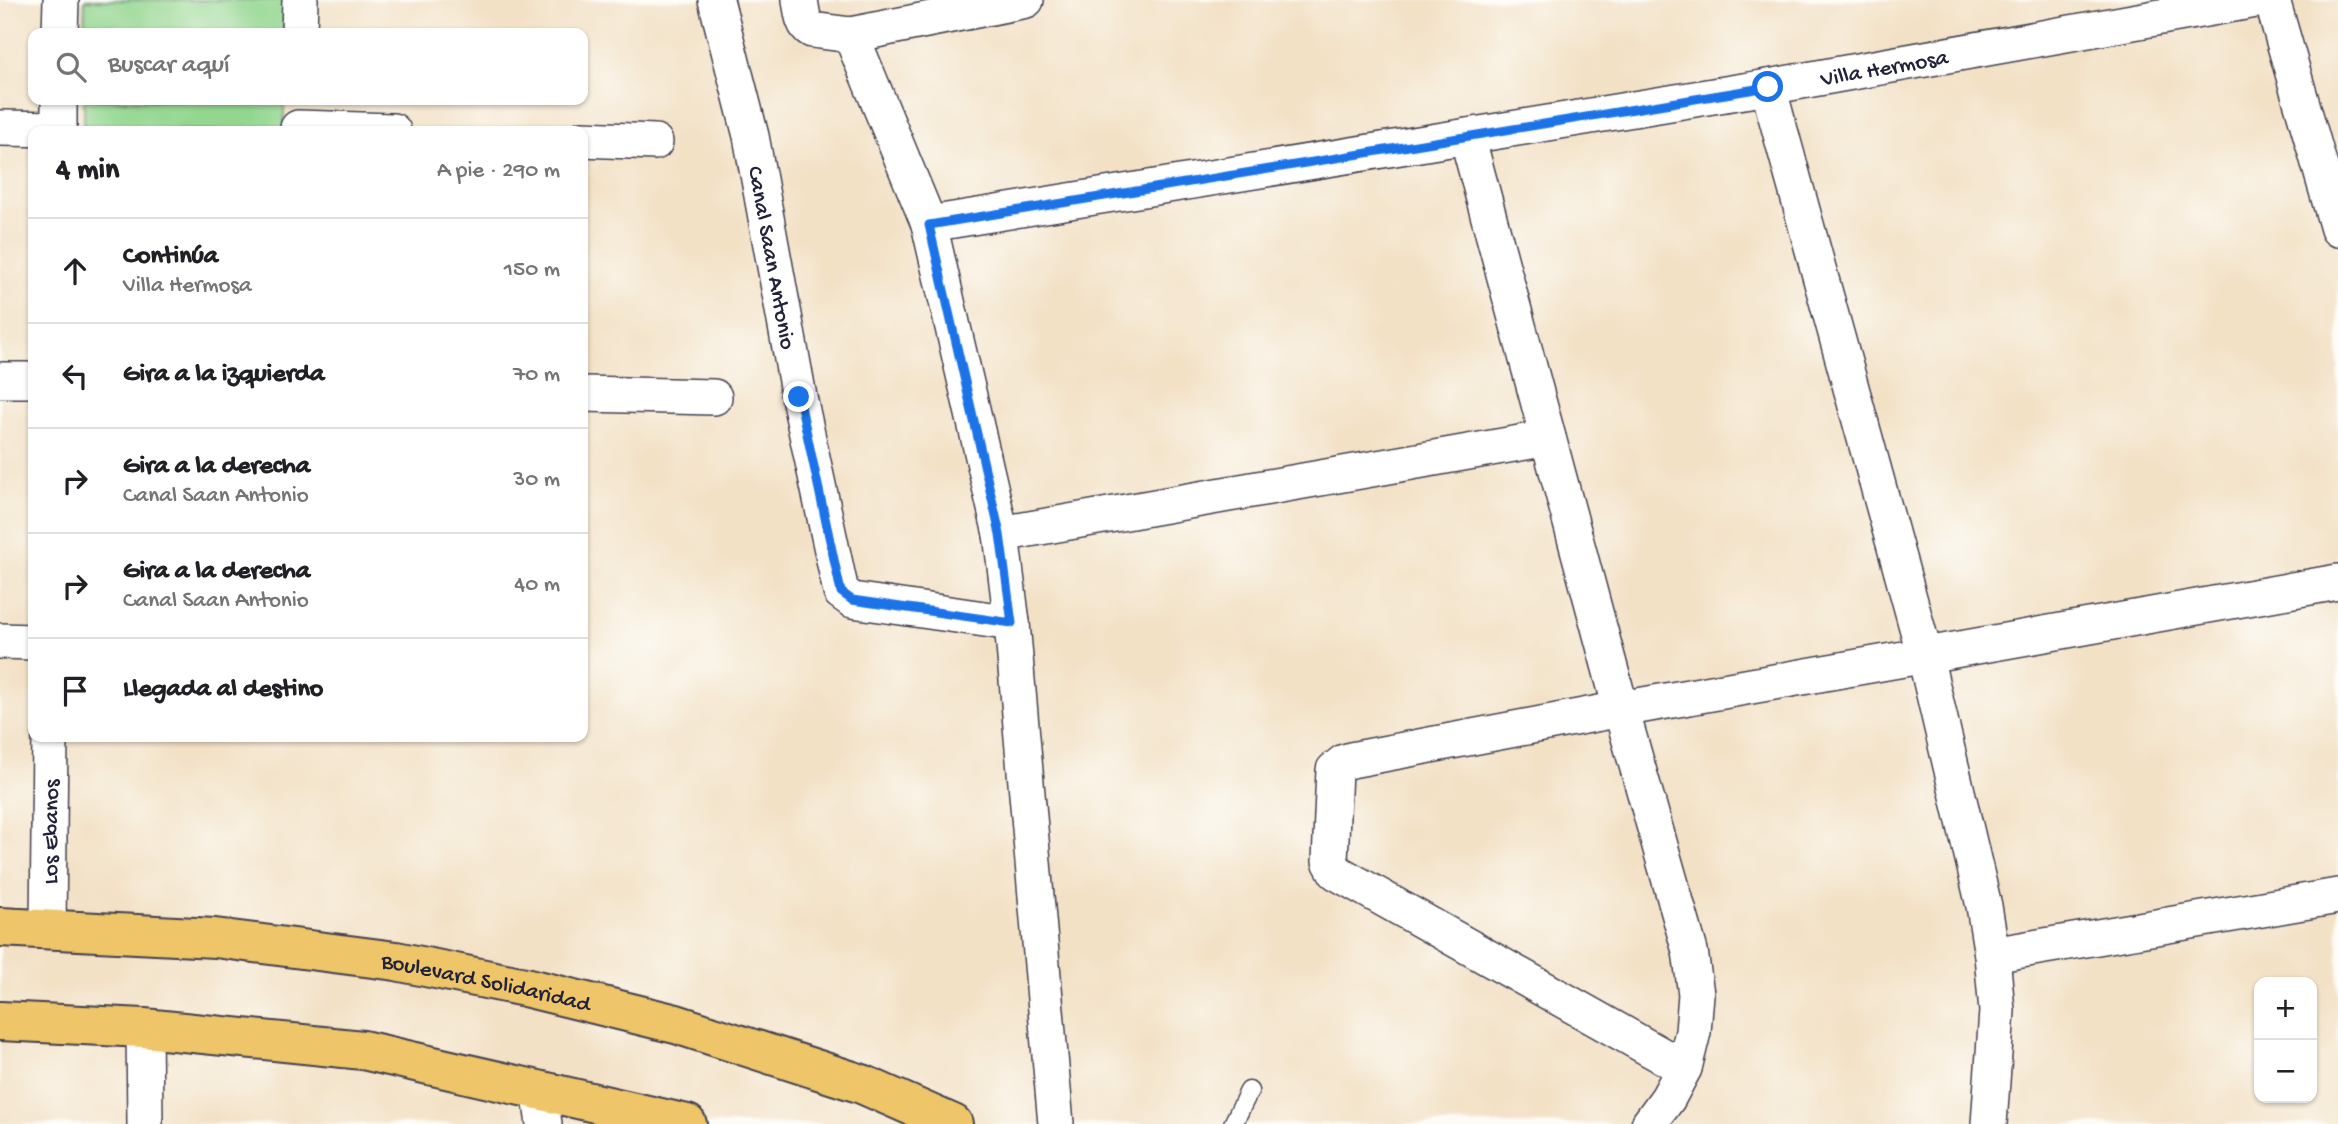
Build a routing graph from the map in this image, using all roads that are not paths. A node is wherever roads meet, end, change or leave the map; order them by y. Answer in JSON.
{"nodes":[{"id":1,"x":61,"y":0,"type":"edge"},
{"id":2,"x":300,"y":0,"type":"edge"},
{"id":3,"x":716,"y":0,"type":"edge"},
{"id":4,"x":800,"y":0,"type":"edge"},
{"id":5,"x":1026,"y":0,"type":"edge"},
{"id":6,"x":2256,"y":0,"type":"edge"},
{"id":7,"x":2272,"y":0,"type":"edge"},
{"id":8,"x":60,"y":28,"type":"edge"},
{"id":9,"x":299,"y":28,"type":"edge"},
{"id":10,"x":851,"y":34,"type":"junction"},
{"id":11,"x":1768,"y":87,"type":"junction"},
{"id":12,"x":59,"y":120,"type":"edge"},
{"id":13,"x":298,"y":120,"type":"edge"},
{"id":14,"x":350,"y":126,"type":"edge"},
{"id":15,"x":0,"y":128,"type":"edge"},
{"id":16,"x":1467,"y":136,"type":"junction"},
{"id":17,"x":588,"y":139,"type":"edge"},
{"id":18,"x":655,"y":142,"type":"dead end"},
{"id":19,"x":929,"y":225,"type":"junction"},
{"id":20,"x":2338,"y":229,"type":"edge"},
{"id":21,"x":0,"y":380,"type":"edge"},
{"id":22,"x":28,"y":380,"type":"edge"},
{"id":23,"x":588,"y":394,"type":"edge"},
{"id":24,"x":714,"y":397,"type":"dead end"},
{"id":25,"x":1548,"y":438,"type":"junction"},
{"id":26,"x":1000,"y":534,"type":"junction"},
{"id":27,"x":2338,"y":583,"type":"edge"},
{"id":28,"x":1012,"y":623,"type":"junction"},
{"id":29,"x":0,"y":641,"type":"edge"},
{"id":30,"x":28,"y":642,"type":"edge"},
{"id":31,"x":1925,"y":656,"type":"junction"},
{"id":32,"x":1621,"y":709,"type":"junction"},
{"id":33,"x":50,"y":742,"type":"edge"},
{"id":34,"x":2338,"y":895,"type":"edge"},
{"id":35,"x":0,"y":927,"type":"edge"},
{"id":36,"x":48,"y":928,"type":"junction"},
{"id":37,"x":1992,"y":955,"type":"junction"},
{"id":38,"x":0,"y":1021,"type":"edge"},
{"id":39,"x":144,"y":1028,"type":"junction"},
{"id":40,"x":1684,"y":1068,"type":"junction"},
{"id":41,"x":1249,"y":1091,"type":"dead end"},
{"id":42,"x":542,"y":1107,"type":"edge"},
{"id":43,"x":648,"y":1119,"type":"edge"},
{"id":44,"x":145,"y":1124,"type":"edge"},
{"id":45,"x":687,"y":1124,"type":"edge"},
{"id":46,"x":953,"y":1124,"type":"edge"},
{"id":47,"x":1056,"y":1124,"type":"edge"},
{"id":48,"x":1233,"y":1124,"type":"edge"},
{"id":49,"x":1649,"y":1124,"type":"edge"},
{"id":50,"x":1989,"y":1124,"type":"edge"}],
"edges":[{"from":1,"to":8,"type":"street"},
{"from":2,"to":9,"type":"street"},
{"from":3,"to":28,"type":"street","name":"Canal Saan Antonio"},
{"from":4,"to":10,"type":"street"},
{"from":5,"to":10,"type":"street"},
{"from":6,"to":11,"type":"street","name":"Villa Hermosa"},
{"from":7,"to":20,"type":"street"},
{"from":10,"to":19,"type":"street"},
{"from":11,"to":16,"type":"street","name":"Villa Hermosa"},
{"from":11,"to":31,"type":"street"},
{"from":12,"to":15,"type":"street"},
{"from":13,"to":14,"type":"street"},
{"from":16,"to":19,"type":"street","name":"Villa Hermosa"},
{"from":16,"to":25,"type":"street"},
{"from":17,"to":18,"type":"street"},
{"from":19,"to":26,"type":"street"},
{"from":21,"to":22,"type":"street"},
{"from":23,"to":24,"type":"street"},
{"from":25,"to":26,"type":"street"},
{"from":25,"to":32,"type":"street"},
{"from":26,"to":28,"type":"street"},
{"from":27,"to":31,"type":"street"},
{"from":28,"to":47,"type":"street"},
{"from":29,"to":30,"type":"street"},
{"from":31,"to":32,"type":"street"},
{"from":31,"to":37,"type":"street"},
{"from":32,"to":40,"type":"street"},
{"from":32,"to":40,"type":"street"},
{"from":33,"to":36,"type":"street","name":"Los Ebanos"},
{"from":34,"to":37,"type":"street"},
{"from":35,"to":36,"type":"main road","name":"Boulevard Solidaridad"},
{"from":36,"to":46,"type":"main road","name":"Boulevard Solidaridad"},
{"from":37,"to":50,"type":"street"},
{"from":38,"to":39,"type":"main road"},
{"from":39,"to":42,"type":"main road"},
{"from":39,"to":44,"type":"street"},
{"from":40,"to":49,"type":"street"},
{"from":41,"to":48,"type":"lane"},
{"from":42,"to":43,"type":"main road"},
{"from":43,"to":45,"type":"main road"}]}
